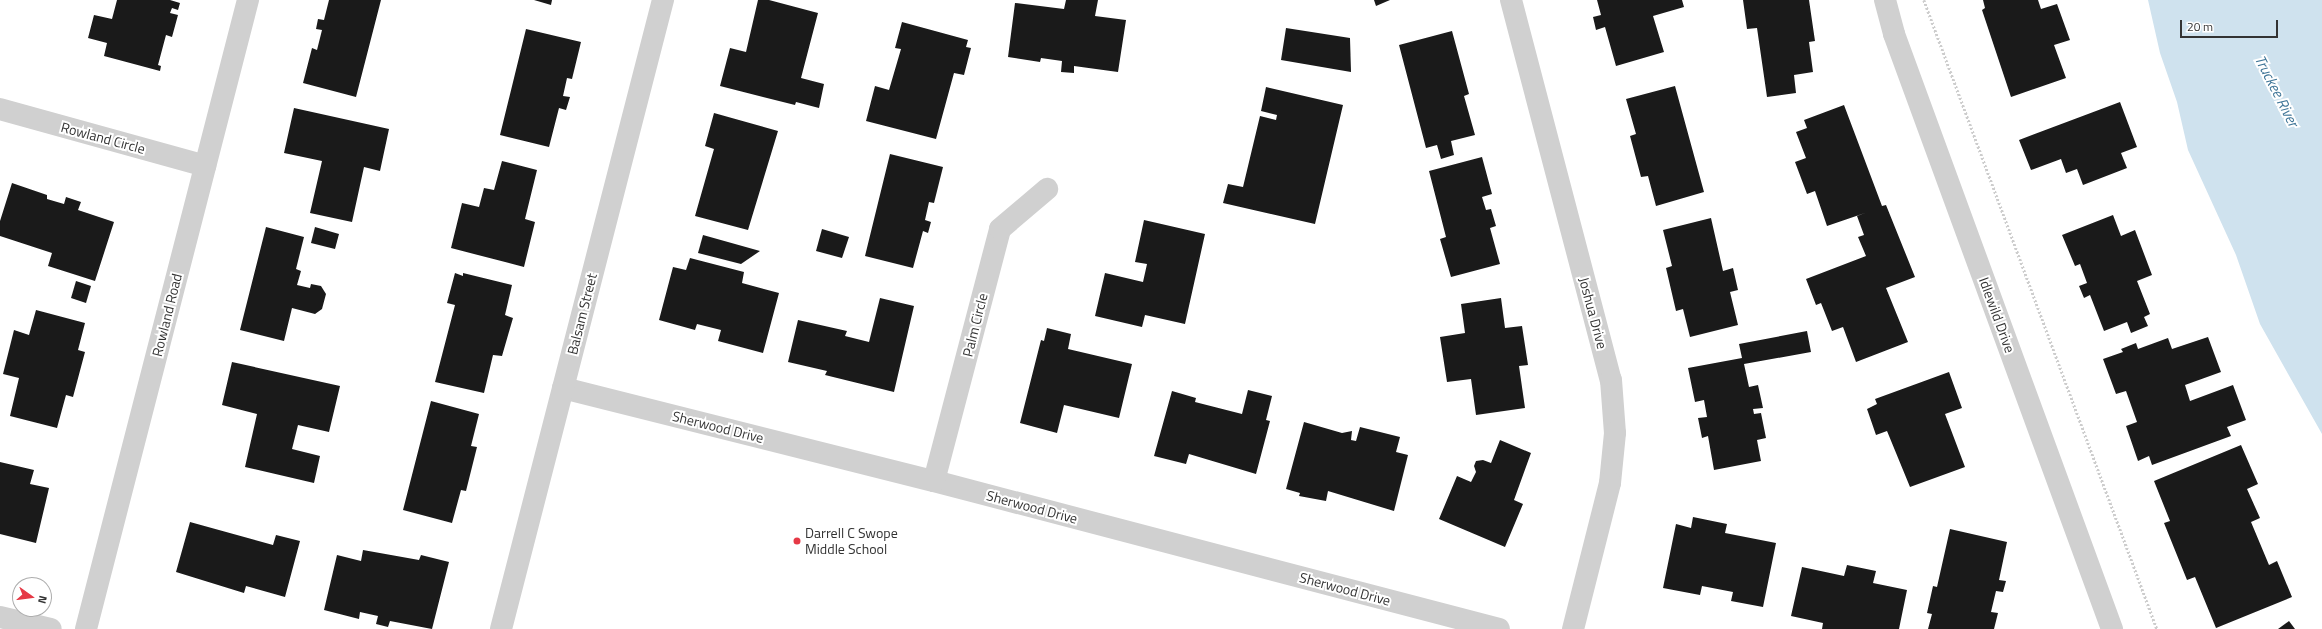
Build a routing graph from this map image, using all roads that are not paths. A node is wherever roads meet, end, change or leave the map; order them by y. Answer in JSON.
{"nodes":[{"id":1,"x":248,"y":0,"type":"edge"},
{"id":2,"x":663,"y":0,"type":"edge"},
{"id":3,"x":1511,"y":0,"type":"edge"},
{"id":4,"x":1885,"y":0,"type":"edge"},
{"id":5,"x":0,"y":109,"type":"edge"},
{"id":6,"x":205,"y":166,"type":"junction"},
{"id":7,"x":1047,"y":189,"type":"dead end"},
{"id":8,"x":563,"y":388,"type":"junction"},
{"id":9,"x":934,"y":481,"type":"junction"},
{"id":10,"x":0,"y":617,"type":"edge"},
{"id":11,"x":51,"y":629,"type":"edge"},
{"id":12,"x":86,"y":629,"type":"edge"},
{"id":13,"x":501,"y":629,"type":"edge"},
{"id":14,"x":1499,"y":629,"type":"edge"},
{"id":15,"x":1574,"y":629,"type":"edge"},
{"id":16,"x":2112,"y":629,"type":"edge"}],
"edges":[{"from":1,"to":6,"type":"street","name":"Rowland Road"},
{"from":2,"to":8,"type":"street","name":"Balsam Street"},
{"from":3,"to":15,"type":"street","name":"Joshua Drive"},
{"from":4,"to":16,"type":"street","name":"Idlewild Drive"},
{"from":5,"to":6,"type":"street","name":"Rowland Circle"},
{"from":6,"to":12,"type":"street","name":"Rowland Road"},
{"from":7,"to":9,"type":"street","name":"Palm Circle"},
{"from":8,"to":9,"type":"street","name":"Sherwood Drive"},
{"from":8,"to":13,"type":"street","name":"Balsam Street"},
{"from":9,"to":14,"type":"street","name":"Sherwood Drive"},
{"from":10,"to":11,"type":"street"}]}
